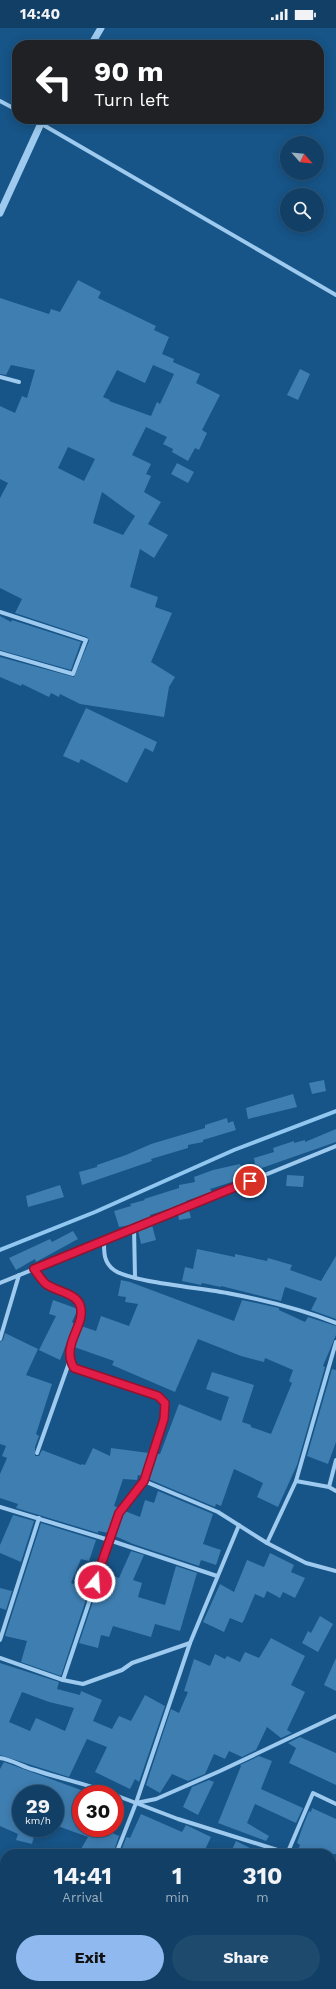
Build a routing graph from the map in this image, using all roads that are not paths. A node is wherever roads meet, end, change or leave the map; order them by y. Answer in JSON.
{"nodes":[{"id":1,"x":101,"y":28,"type":"edge"},
{"id":2,"x":94,"y":40,"type":"edge"},
{"id":3,"x":0,"y":101,"type":"edge"},
{"id":4,"x":12,"y":107,"type":"edge"},
{"id":5,"x":41,"y":124,"type":"edge"},
{"id":6,"x":47,"y":124,"type":"edge"},
{"id":7,"x":0,"y":213,"type":"edge"},
{"id":8,"x":336,"y":295,"type":"edge"},
{"id":9,"x":0,"y":377,"type":"edge"},
{"id":10,"x":19,"y":382,"type":"dead end"},
{"id":11,"x":0,"y":612,"type":"edge"},
{"id":12,"x":0,"y":654,"type":"edge"},
{"id":13,"x":336,"y":1146,"type":"edge"},
{"id":14,"x":134,"y":1227,"type":"junction"},
{"id":15,"x":104,"y":1239,"type":"junction"},
{"id":16,"x":34,"y":1269,"type":"junction"},
{"id":17,"x":19,"y":1275,"type":"junction"},
{"id":18,"x":135,"y":1277,"type":"junction"},
{"id":19,"x":0,"y":1283,"type":"edge"},
{"id":20,"x":336,"y":1323,"type":"edge"},
{"id":21,"x":0,"y":1339,"type":"edge"},
{"id":22,"x":336,"y":1342,"type":"edge"},
{"id":23,"x":70,"y":1360,"type":"junction"},
{"id":24,"x":37,"y":1453,"type":"dead end"},
{"id":25,"x":336,"y":1460,"type":"edge"},
{"id":26,"x":144,"y":1481,"type":"junction"},
{"id":27,"x":296,"y":1481,"type":"junction"},
{"id":28,"x":328,"y":1488,"type":"junction"},
{"id":29,"x":336,"y":1491,"type":"edge"},
{"id":30,"x":0,"y":1507,"type":"edge"},
{"id":31,"x":39,"y":1518,"type":"junction"},
{"id":32,"x":239,"y":1525,"type":"junction"},
{"id":33,"x":109,"y":1540,"type":"junction"},
{"id":34,"x":266,"y":1543,"type":"junction"},
{"id":35,"x":336,"y":1571,"type":"edge"},
{"id":36,"x":217,"y":1576,"type":"junction"},
{"id":37,"x":0,"y":1640,"type":"edge"},
{"id":38,"x":190,"y":1643,"type":"junction"},
{"id":39,"x":0,"y":1658,"type":"edge"},
{"id":40,"x":63,"y":1680,"type":"junction"},
{"id":41,"x":336,"y":1716,"type":"edge"},
{"id":42,"x":0,"y":1758,"type":"edge"},
{"id":43,"x":88,"y":1785,"type":"edge"},
{"id":44,"x":124,"y":1798,"type":"edge"},
{"id":45,"x":136,"y":1803,"type":"junction"},
{"id":46,"x":336,"y":1804,"type":"edge"},
{"id":47,"x":118,"y":1849,"type":"edge"},
{"id":48,"x":274,"y":1849,"type":"edge"},
{"id":49,"x":289,"y":1849,"type":"edge"}],
"edges":[{"from":1,"to":2,"type":"street"},
{"from":3,"to":4,"type":"street"},
{"from":5,"to":7,"type":"street"},
{"from":6,"to":8,"type":"street"},
{"from":9,"to":10,"type":"street"},
{"from":11,"to":12,"type":"street"},
{"from":13,"to":14,"type":"street"},
{"from":14,"to":15,"type":"street"},
{"from":14,"to":18,"type":"street"},
{"from":15,"to":16,"type":"street"},
{"from":15,"to":18,"type":"street"},
{"from":16,"to":17,"type":"street"},
{"from":16,"to":23,"type":"street"},
{"from":17,"to":19,"type":"street"},
{"from":17,"to":21,"type":"street"},
{"from":18,"to":20,"type":"street"},
{"from":22,"to":27,"type":"street"},
{"from":23,"to":24,"type":"street"},
{"from":23,"to":26,"type":"street"},
{"from":25,"to":28,"type":"street"},
{"from":26,"to":32,"type":"street"},
{"from":26,"to":33,"type":"street"},
{"from":27,"to":28,"type":"street"},
{"from":27,"to":34,"type":"street"},
{"from":28,"to":29,"type":"street"},
{"from":30,"to":31,"type":"street"},
{"from":31,"to":33,"type":"street"},
{"from":31,"to":37,"type":"street"},
{"from":32,"to":34,"type":"street"},
{"from":32,"to":36,"type":"street"},
{"from":33,"to":36,"type":"street"},
{"from":33,"to":40,"type":"street"},
{"from":34,"to":35,"type":"street"},
{"from":36,"to":38,"type":"street"},
{"from":38,"to":40,"type":"street"},
{"from":38,"to":45,"type":"street"},
{"from":39,"to":40,"type":"street"},
{"from":41,"to":45,"type":"street"},
{"from":42,"to":43,"type":"street"},
{"from":44,"to":45,"type":"street"},
{"from":45,"to":47,"type":"street"},
{"from":45,"to":48,"type":"street"},
{"from":46,"to":49,"type":"street"}]}
